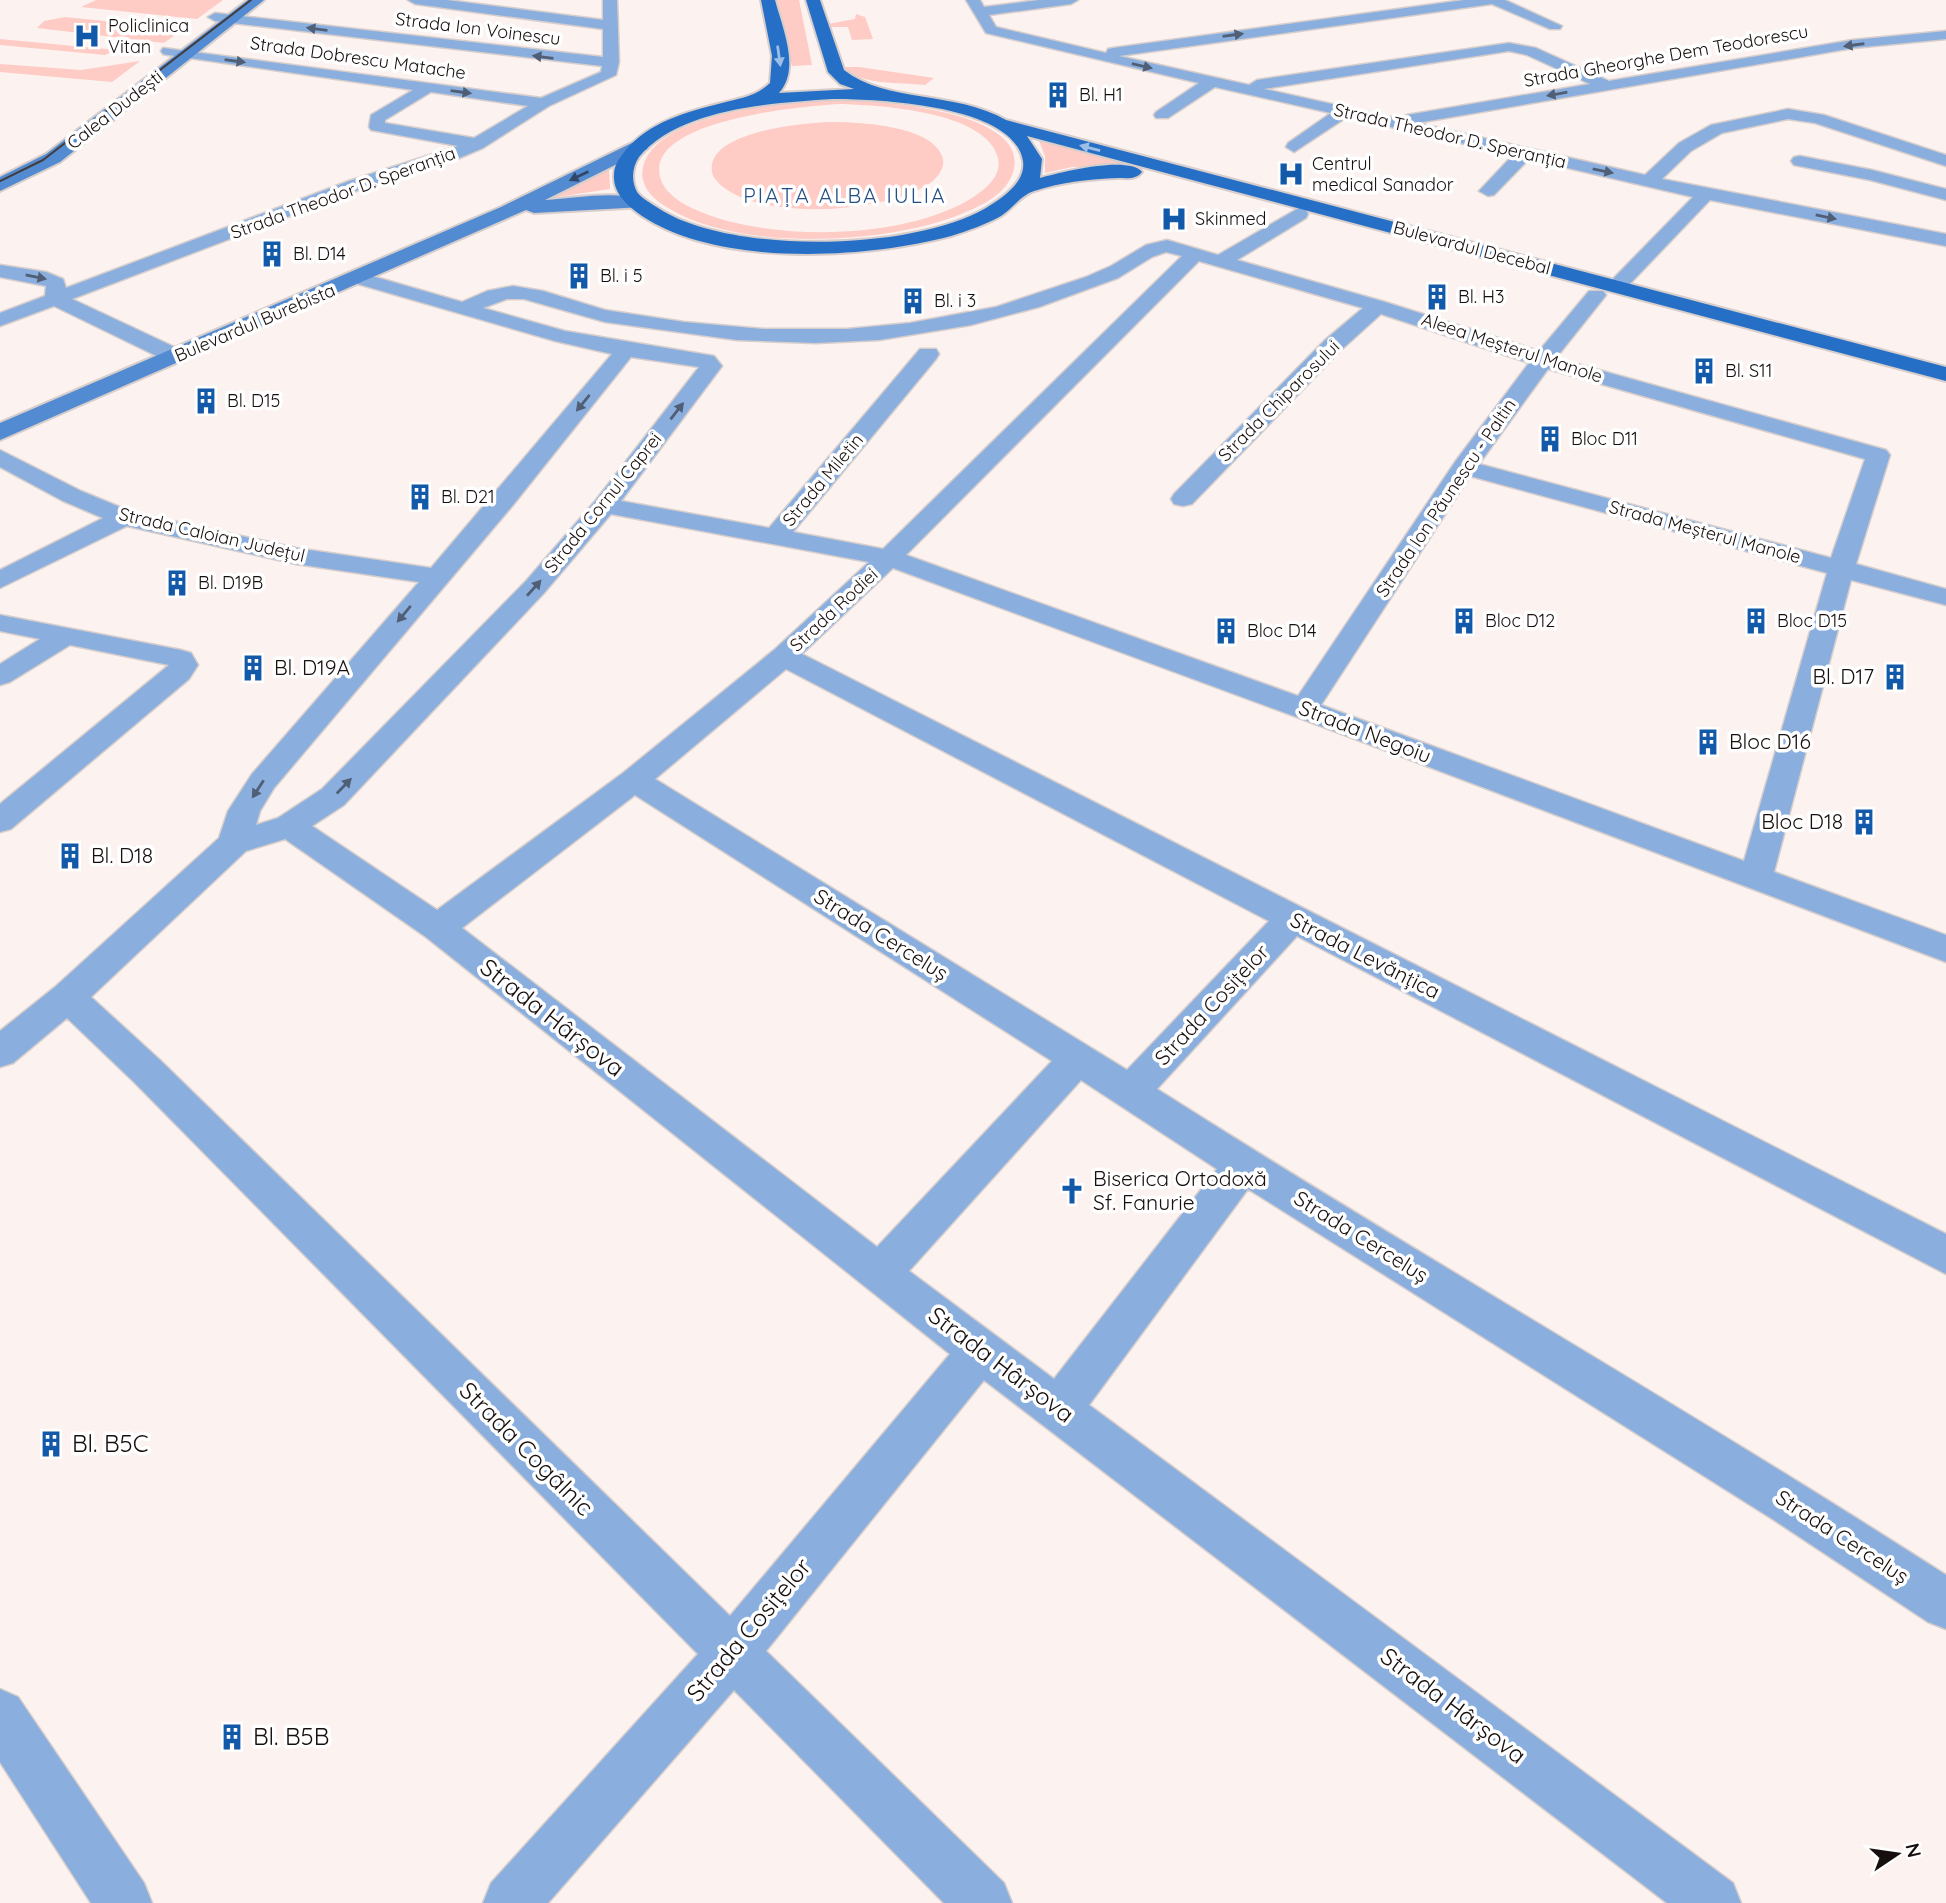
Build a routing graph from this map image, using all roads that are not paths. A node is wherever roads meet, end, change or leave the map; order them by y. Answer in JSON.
{"nodes":[{"id":1,"x":237,"y":0,"type":"edge"},
{"id":2,"x":257,"y":0,"type":"edge"},
{"id":3,"x":415,"y":0,"type":"edge"},
{"id":4,"x":610,"y":0,"type":"edge"},
{"id":5,"x":768,"y":0,"type":"edge"},
{"id":6,"x":813,"y":0,"type":"edge"},
{"id":7,"x":1071,"y":0,"type":"edge"},
{"id":8,"x":1494,"y":0,"type":"edge"},
{"id":9,"x":976,"y":6,"type":"edge"},
{"id":10,"x":224,"y":18,"type":"junction"},
{"id":11,"x":1363,"y":18,"type":"junction"},
{"id":12,"x":608,"y":25,"type":"junction"},
{"id":13,"x":1555,"y":26,"type":"dead end"},
{"id":14,"x":1386,"y":29,"type":"dead end"},
{"id":15,"x":1946,"y":36,"type":"edge"},
{"id":16,"x":1886,"y":40,"type":"junction"},
{"id":17,"x":168,"y":51,"type":"junction"},
{"id":18,"x":1934,"y":51,"type":"dead end"},
{"id":19,"x":187,"y":54,"type":"junction"},
{"id":20,"x":1092,"y":54,"type":"junction"},
{"id":21,"x":611,"y":62,"type":"junction"},
{"id":22,"x":1211,"y":82,"type":"junction"},
{"id":23,"x":1607,"y":86,"type":"junction"},
{"id":24,"x":428,"y":88,"type":"junction"},
{"id":25,"x":1239,"y":88,"type":"junction"},
{"id":26,"x":898,"y":97,"type":"junction"},
{"id":27,"x":755,"y":101,"type":"junction"},
{"id":28,"x":543,"y":103,"type":"junction"},
{"id":29,"x":1345,"y":111,"type":"junction"},
{"id":30,"x":1162,"y":116,"type":"dead end"},
{"id":31,"x":998,"y":123,"type":"junction"},
{"id":32,"x":1393,"y":123,"type":"junction"},
{"id":33,"x":477,"y":144,"type":"junction"},
{"id":34,"x":640,"y":145,"type":"junction"},
{"id":35,"x":1294,"y":146,"type":"dead end"},
{"id":36,"x":1524,"y":154,"type":"junction"},
{"id":37,"x":1946,"y":160,"type":"edge"},
{"id":38,"x":1800,"y":161,"type":"dead end"},
{"id":39,"x":0,"y":172,"type":"edge"},
{"id":40,"x":1649,"y":181,"type":"junction"},
{"id":41,"x":0,"y":185,"type":"edge"},
{"id":42,"x":1024,"y":188,"type":"junction"},
{"id":43,"x":1488,"y":191,"type":"dead end"},
{"id":44,"x":1706,"y":194,"type":"junction"},
{"id":45,"x":1946,"y":195,"type":"edge"},
{"id":46,"x":636,"y":203,"type":"junction"},
{"id":47,"x":508,"y":211,"type":"junction"},
{"id":48,"x":1299,"y":214,"type":"junction"},
{"id":49,"x":1946,"y":240,"type":"edge"},
{"id":50,"x":1196,"y":253,"type":"junction"},
{"id":51,"x":1223,"y":260,"type":"junction"},
{"id":52,"x":0,"y":271,"type":"edge"},
{"id":53,"x":358,"y":278,"type":"junction"},
{"id":54,"x":1606,"y":290,"type":"junction"},
{"id":55,"x":55,"y":299,"type":"junction"},
{"id":56,"x":1378,"y":306,"type":"junction"},
{"id":57,"x":463,"y":309,"type":"junction"},
{"id":58,"x":0,"y":320,"type":"edge"},
{"id":59,"x":626,"y":350,"type":"junction"},
{"id":60,"x":928,"y":354,"type":"dead end"},
{"id":61,"x":177,"y":356,"type":"junction"},
{"id":62,"x":1541,"y":360,"type":"junction"},
{"id":63,"x":1946,"y":374,"type":"edge"},
{"id":64,"x":1946,"y":390,"type":"edge"},
{"id":65,"x":0,"y":432,"type":"edge"},
{"id":66,"x":0,"y":457,"type":"edge"},
{"id":67,"x":1464,"y":467,"type":"junction"},
{"id":68,"x":1183,"y":499,"type":"dead end"},
{"id":69,"x":605,"y":505,"type":"junction"},
{"id":70,"x":124,"y":518,"type":"junction"},
{"id":71,"x":777,"y":535,"type":"junction"},
{"id":72,"x":889,"y":558,"type":"junction"},
{"id":73,"x":1841,"y":569,"type":"junction"},
{"id":74,"x":436,"y":577,"type":"junction"},
{"id":75,"x":0,"y":580,"type":"edge"},
{"id":76,"x":1946,"y":597,"type":"edge"},
{"id":77,"x":0,"y":623,"type":"edge"},
{"id":78,"x":66,"y":636,"type":"junction"},
{"id":79,"x":785,"y":656,"type":"junction"},
{"id":80,"x":0,"y":676,"type":"edge"},
{"id":81,"x":1304,"y":709,"type":"junction"},
{"id":82,"x":634,"y":780,"type":"junction"},
{"id":83,"x":0,"y":821,"type":"edge"},
{"id":84,"x":289,"y":826,"type":"junction"},
{"id":85,"x":234,"y":843,"type":"junction"},
{"id":86,"x":1756,"y":877,"type":"junction"},
{"id":87,"x":1293,"y":918,"type":"junction"},
{"id":88,"x":438,"y":928,"type":"junction"},
{"id":89,"x":1946,"y":949,"type":"edge"},
{"id":90,"x":68,"y":997,"type":"junction"},
{"id":91,"x":0,"y":1052,"type":"edge"},
{"id":92,"x":1078,"y":1058,"type":"junction"},
{"id":93,"x":1131,"y":1092,"type":"junction"},
{"id":94,"x":1243,"y":1165,"type":"junction"},
{"id":95,"x":1946,"y":1255,"type":"edge"},
{"id":96,"x":878,"y":1274,"type":"junction"},
{"id":97,"x":980,"y":1351,"type":"junction"},
{"id":98,"x":1059,"y":1408,"type":"junction"},
{"id":99,"x":1946,"y":1604,"type":"edge"},
{"id":100,"x":732,"y":1654,"type":"junction"},
{"id":101,"x":0,"y":1715,"type":"edge"},
{"id":102,"x":124,"y":1903,"type":"edge"},
{"id":103,"x":511,"y":1903,"type":"edge"},
{"id":104,"x":984,"y":1903,"type":"edge"},
{"id":105,"x":1713,"y":1903,"type":"edge"}],
"edges":[{"from":1,"to":10,"type":"main road","name":"Calea Dudești"},
{"from":2,"to":10,"type":"main road","name":"Calea Dudești"},
{"from":3,"to":12,"type":"street"},
{"from":4,"to":12,"type":"street"},
{"from":5,"to":27,"type":"main road","one_way":true},
{"from":6,"to":26,"type":"main road"},
{"from":7,"to":9,"type":"street"},
{"from":8,"to":11,"type":"street"},
{"from":8,"to":13,"type":"street"},
{"from":9,"to":20,"type":"street","name":"Strada Theodor D. Speranția"},
{"from":10,"to":17,"type":"main road","name":"Calea Dudești"},
{"from":10,"to":19,"type":"main road","name":"Calea Dudești"},
{"from":21,"to":10,"type":"street","name":"Strada Ion Voinescu","one_way":true},
{"from":11,"to":14,"type":"street"},
{"from":20,"to":11,"type":"street","one_way":true},
{"from":12,"to":21,"type":"street"},
{"from":15,"to":16,"type":"street","name":"Strada Gheorghe Dem Teodorescu"},
{"from":16,"to":18,"type":"street"},
{"from":16,"to":23,"type":"street","name":"Strada Gheorghe Dem Teodorescu","one_way":true},
{"from":17,"to":19,"type":"street","name":"Strada Dobrescu Matache"},
{"from":17,"to":39,"type":"main road","name":"Calea Dudești"},
{"from":19,"to":24,"type":"street","name":"Strada Dobrescu Matache","one_way":true},
{"from":19,"to":41,"type":"main road","name":"Calea Dudești"},
{"from":20,"to":22,"type":"street","name":"Strada Theodor D. Speranția","one_way":true},
{"from":21,"to":28,"type":"street","name":"Strada Theodor D. Speranția"},
{"from":22,"to":25,"type":"street","name":"Strada Theodor D. Speranția"},
{"from":22,"to":30,"type":"street"},
{"from":23,"to":25,"type":"street"},
{"from":23,"to":32,"type":"street","name":"Strada Gheorghe Dem Teodorescu","one_way":true},
{"from":24,"to":28,"type":"street","name":"Strada Dobrescu Matache","one_way":true},
{"from":24,"to":33,"type":"street"},
{"from":25,"to":29,"type":"street","name":"Strada Theodor D. Speranția"},
{"from":26,"to":27,"type":"main road"},
{"from":26,"to":31,"type":"main road"},
{"from":27,"to":34,"type":"main road"},
{"from":28,"to":33,"type":"street","name":"Strada Theodor D. Speranția"},
{"from":29,"to":32,"type":"street","name":"Strada Theodor D. Speranția"},
{"from":29,"to":35,"type":"street"},
{"from":31,"to":42,"type":"main road"},
{"from":54,"to":31,"type":"main road","name":"Bulevardul Decebal","one_way":true},
{"from":32,"to":36,"type":"street","name":"Strada Theodor D. Speranția"},
{"from":33,"to":55,"type":"street","name":"Strada Theodor D. Speranția"},
{"from":34,"to":46,"type":"main road"},
{"from":34,"to":47,"type":"main road","name":"Bulevardul Burebista","one_way":true},
{"from":36,"to":40,"type":"street","name":"Strada Theodor D. Speranția","one_way":true},
{"from":36,"to":43,"type":"street"},
{"from":37,"to":40,"type":"street"},
{"from":38,"to":45,"type":"street"},
{"from":40,"to":44,"type":"street","name":"Strada Theodor D. Speranția"},
{"from":42,"to":46,"type":"main road"},
{"from":42,"to":48,"type":"main road","name":"Bulevardul Decebal"},
{"from":44,"to":49,"type":"street","name":"Strada Theodor D. Speranția","one_way":true},
{"from":44,"to":54,"type":"street","name":"Strada Ion Păunescu - Paltin"},
{"from":46,"to":47,"type":"main road","name":"Bulevardul Burebista"},
{"from":47,"to":53,"type":"main road","name":"Bulevardul Burebista"},
{"from":48,"to":51,"type":"street"},
{"from":48,"to":54,"type":"main road","name":"Bulevardul Decebal"},
{"from":50,"to":51,"type":"street","name":"Aleea Meșterul Manole"},
{"from":50,"to":57,"type":"street","name":"Aleea Meșterul Manole"},
{"from":50,"to":72,"type":"street","name":"Strada Rodiei"},
{"from":51,"to":56,"type":"street","name":"Aleea Meșterul Manole"},
{"from":52,"to":55,"type":"street","one_way":true},
{"from":53,"to":57,"type":"street"},
{"from":53,"to":61,"type":"main road","name":"Bulevardul Burebista"},
{"from":54,"to":62,"type":"street","name":"Strada Ion Păunescu - Paltin"},
{"from":54,"to":63,"type":"main road","name":"Bulevardul Decebal"},
{"from":54,"to":64,"type":"main road","name":"Bulevardul Decebal"},
{"from":55,"to":58,"type":"street","name":"Strada Theodor D. Speranția"},
{"from":55,"to":61,"type":"street"},
{"from":56,"to":62,"type":"street","name":"Aleea Meșterul Manole"},
{"from":56,"to":68,"type":"street","name":"Strada Chiparosului"},
{"from":57,"to":59,"type":"street"},
{"from":69,"to":59,"type":"street","name":"Strada Cornul Caprei","one_way":true},
{"from":59,"to":74,"type":"street","one_way":true},
{"from":60,"to":71,"type":"street","name":"Strada Miletin"},
{"from":61,"to":65,"type":"main road","name":"Bulevardul Burebista"},
{"from":62,"to":67,"type":"street","name":"Strada Ion Păunescu - Paltin"},
{"from":62,"to":73,"type":"street","name":"Aleea Meșterul Manole"},
{"from":66,"to":70,"type":"street","name":"Strada Caloian Județul"},
{"from":67,"to":73,"type":"street","name":"Strada Meșterul Manole"},
{"from":67,"to":81,"type":"street","name":"Strada Ion Păunescu - Paltin"},
{"from":69,"to":71,"type":"street","name":"Strada Miletin"},
{"from":84,"to":69,"type":"street","name":"Strada Cornul Caprei","one_way":true},
{"from":70,"to":74,"type":"street","name":"Strada Caloian Județul"},
{"from":70,"to":75,"type":"street"},
{"from":71,"to":72,"type":"street","name":"Strada Negoiu"},
{"from":72,"to":79,"type":"street","name":"Strada Rodiei"},
{"from":72,"to":81,"type":"street","name":"Strada Negoiu"},
{"from":73,"to":76,"type":"street","name":"Strada Meșterul Manole"},
{"from":73,"to":86,"type":"street","name":"Aleea Meșterul Manole"},
{"from":74,"to":85,"type":"street","one_way":true},
{"from":77,"to":78,"type":"street"},
{"from":78,"to":80,"type":"street"},
{"from":78,"to":83,"type":"street"},
{"from":79,"to":82,"type":"street","name":"Strada Rodiei"},
{"from":79,"to":87,"type":"street","name":"Strada Levănțica"},
{"from":81,"to":86,"type":"street","name":"Strada Negoiu"},
{"from":82,"to":88,"type":"street","name":"Strada Rodiei"},
{"from":82,"to":92,"type":"street","name":"Strada Cerceluș"},
{"from":84,"to":85,"type":"street"},
{"from":84,"to":88,"type":"street","name":"Strada Hârșova"},
{"from":85,"to":90,"type":"street"},
{"from":86,"to":89,"type":"street","name":"Strada Negoiu"},
{"from":87,"to":93,"type":"street","name":"Strada Cosițelor"},
{"from":87,"to":95,"type":"street","name":"Strada Levănțica"},
{"from":88,"to":96,"type":"street","name":"Strada Hârșova"},
{"from":90,"to":91,"type":"street"},
{"from":90,"to":100,"type":"street","name":"Strada Cogâlnic"},
{"from":92,"to":93,"type":"street","name":"Strada Cerceluș"},
{"from":92,"to":96,"type":"street"},
{"from":93,"to":94,"type":"street","name":"Strada Cerceluș"},
{"from":94,"to":98,"type":"street"},
{"from":94,"to":99,"type":"street","name":"Strada Cerceluș"},
{"from":96,"to":97,"type":"street","name":"Strada Hârșova"},
{"from":97,"to":98,"type":"street","name":"Strada Hârșova"},
{"from":97,"to":100,"type":"street","name":"Strada Cosițelor"},
{"from":98,"to":105,"type":"street","name":"Strada Hârșova"},
{"from":100,"to":103,"type":"street","name":"Strada Cosițelor"},
{"from":100,"to":104,"type":"street","name":"Strada Cogâlnic"},
{"from":101,"to":102,"type":"street"}]}
